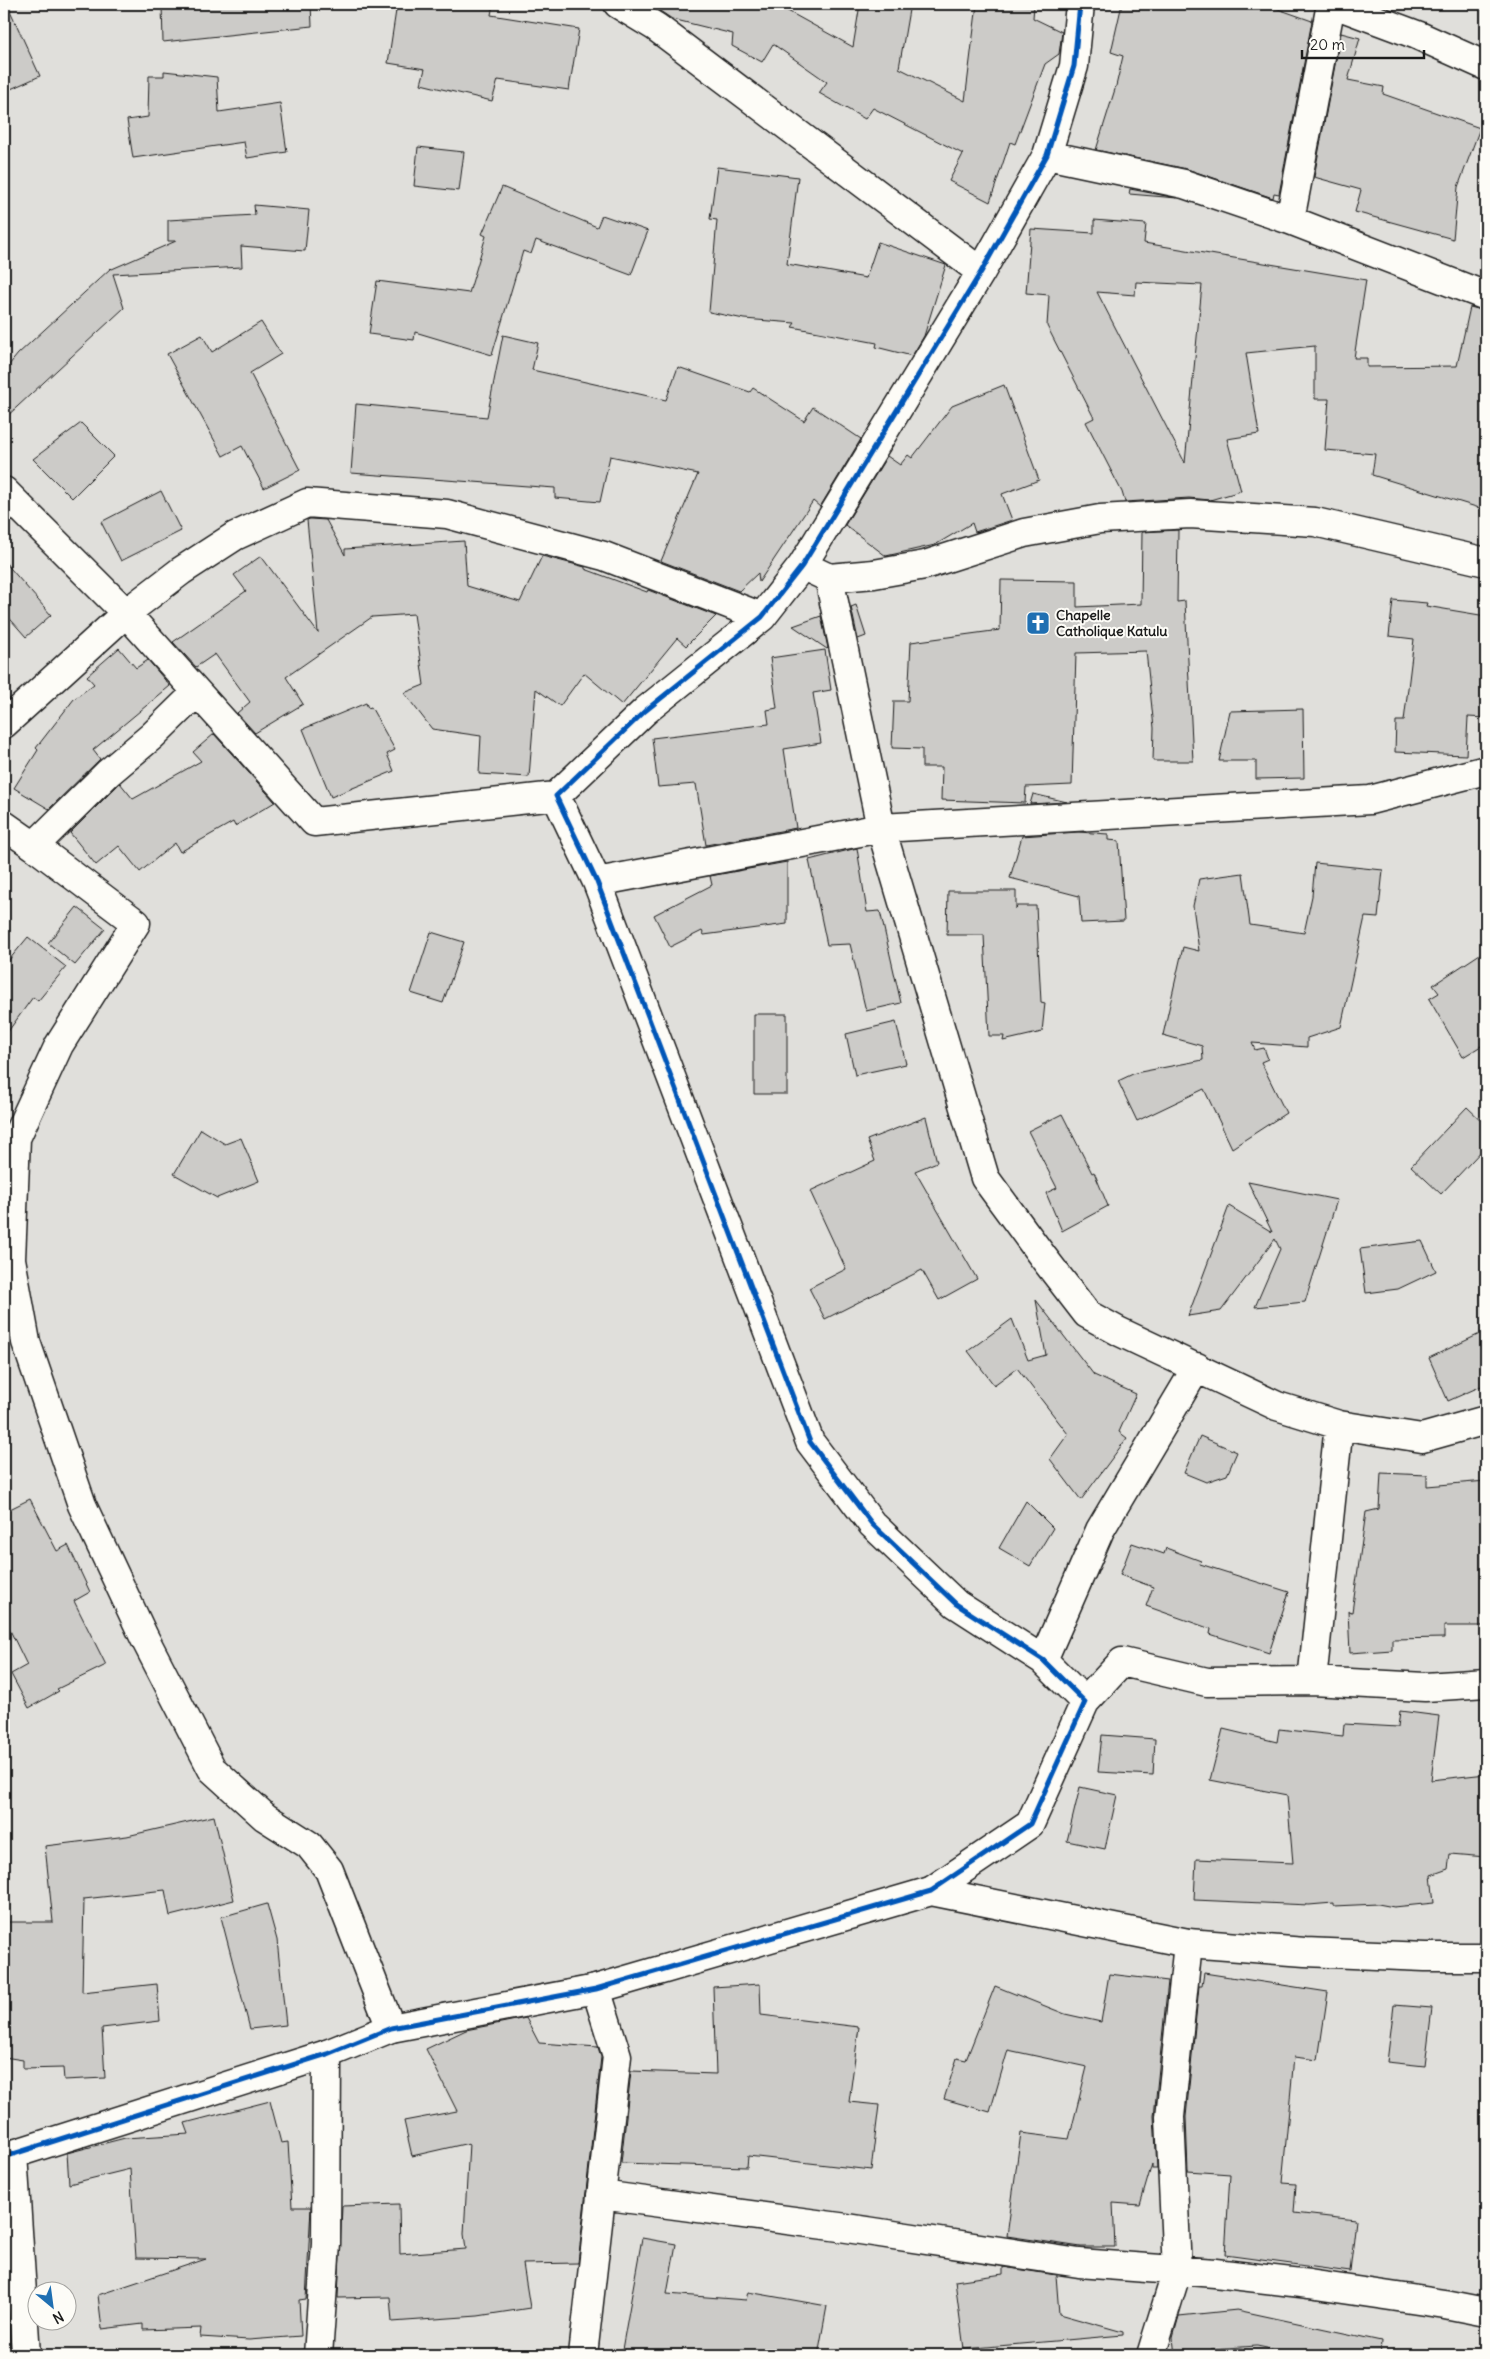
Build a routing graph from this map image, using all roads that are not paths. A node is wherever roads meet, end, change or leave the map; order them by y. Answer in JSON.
{"nodes":[{"id":1,"x":618,"y":4,"type":"edge"},
{"id":2,"x":1080,"y":4,"type":"edge"},
{"id":3,"x":1333,"y":4,"type":"edge"},
{"id":4,"x":1486,"y":66,"type":"edge"},
{"id":5,"x":1047,"y":155,"type":"junction"},
{"id":6,"x":1290,"y":220,"type":"junction"},
{"id":7,"x":981,"y":272,"type":"junction"},
{"id":8,"x":1486,"y":296,"type":"edge"},
{"id":9,"x":4,"y":491,"type":"edge"},
{"id":10,"x":1486,"y":562,"type":"edge"},
{"id":11,"x":802,"y":566,"type":"junction"},
{"id":12,"x":829,"y":578,"type":"junction"},
{"id":13,"x":126,"y":613,"type":"junction"},
{"id":14,"x":762,"y":617,"type":"junction"},
{"id":15,"x":198,"y":692,"type":"junction"},
{"id":16,"x":4,"y":724,"type":"edge"},
{"id":17,"x":1486,"y":770,"type":"edge"},
{"id":18,"x":556,"y":796,"type":"junction"},
{"id":19,"x":4,"y":825,"type":"edge"},
{"id":20,"x":881,"y":828,"type":"junction"},
{"id":21,"x":34,"y":846,"type":"junction"},
{"id":22,"x":597,"y":882,"type":"junction"},
{"id":23,"x":1198,"y":1367,"type":"junction"},
{"id":24,"x":1486,"y":1420,"type":"edge"},
{"id":25,"x":1339,"y":1425,"type":"junction"},
{"id":26,"x":1043,"y":1660,"type":"junction"},
{"id":27,"x":1312,"y":1682,"type":"junction"},
{"id":28,"x":1486,"y":1683,"type":"edge"},
{"id":29,"x":1085,"y":1702,"type":"junction"},
{"id":30,"x":931,"y":1891,"type":"junction"},
{"id":31,"x":1188,"y":1942,"type":"junction"},
{"id":32,"x":1486,"y":1957,"type":"edge"},
{"id":33,"x":596,"y":1989,"type":"junction"},
{"id":34,"x":391,"y":2028,"type":"junction"},
{"id":35,"x":327,"y":2054,"type":"junction"},
{"id":36,"x":8,"y":2155,"type":"edge"},
{"id":37,"x":600,"y":2195,"type":"junction"},
{"id":38,"x":1177,"y":2271,"type":"junction"},
{"id":39,"x":1486,"y":2312,"type":"edge"},
{"id":40,"x":26,"y":2355,"type":"edge"},
{"id":41,"x":318,"y":2355,"type":"edge"},
{"id":42,"x":584,"y":2355,"type":"edge"},
{"id":43,"x":1151,"y":2355,"type":"edge"}],
"edges":[{"from":1,"to":7,"type":"street"},
{"from":2,"to":5,"type":"street"},
{"from":3,"to":4,"type":"street"},
{"from":3,"to":6,"type":"street"},
{"from":5,"to":6,"type":"street"},
{"from":5,"to":7,"type":"street"},
{"from":6,"to":8,"type":"street"},
{"from":7,"to":11,"type":"street"},
{"from":9,"to":13,"type":"street"},
{"from":10,"to":12,"type":"street"},
{"from":11,"to":12,"type":"street"},
{"from":11,"to":14,"type":"street"},
{"from":12,"to":20,"type":"street"},
{"from":13,"to":14,"type":"street"},
{"from":13,"to":15,"type":"street"},
{"from":13,"to":16,"type":"street"},
{"from":14,"to":18,"type":"street"},
{"from":15,"to":18,"type":"street"},
{"from":15,"to":21,"type":"street"},
{"from":17,"to":20,"type":"street"},
{"from":18,"to":22,"type":"street"},
{"from":19,"to":21,"type":"street"},
{"from":20,"to":22,"type":"street"},
{"from":20,"to":23,"type":"street"},
{"from":21,"to":34,"type":"street"},
{"from":22,"to":26,"type":"street"},
{"from":23,"to":25,"type":"street"},
{"from":23,"to":26,"type":"street"},
{"from":24,"to":25,"type":"street"},
{"from":25,"to":27,"type":"street"},
{"from":26,"to":29,"type":"street"},
{"from":27,"to":28,"type":"street"},
{"from":27,"to":29,"type":"street"},
{"from":29,"to":30,"type":"street"},
{"from":30,"to":31,"type":"street"},
{"from":30,"to":33,"type":"street"},
{"from":31,"to":32,"type":"street"},
{"from":31,"to":38,"type":"street"},
{"from":33,"to":34,"type":"street"},
{"from":33,"to":37,"type":"street"},
{"from":34,"to":35,"type":"street"},
{"from":35,"to":36,"type":"street"},
{"from":35,"to":41,"type":"street"},
{"from":36,"to":40,"type":"street"},
{"from":37,"to":38,"type":"street"},
{"from":37,"to":42,"type":"street"},
{"from":38,"to":39,"type":"street"},
{"from":38,"to":43,"type":"street"}]}
